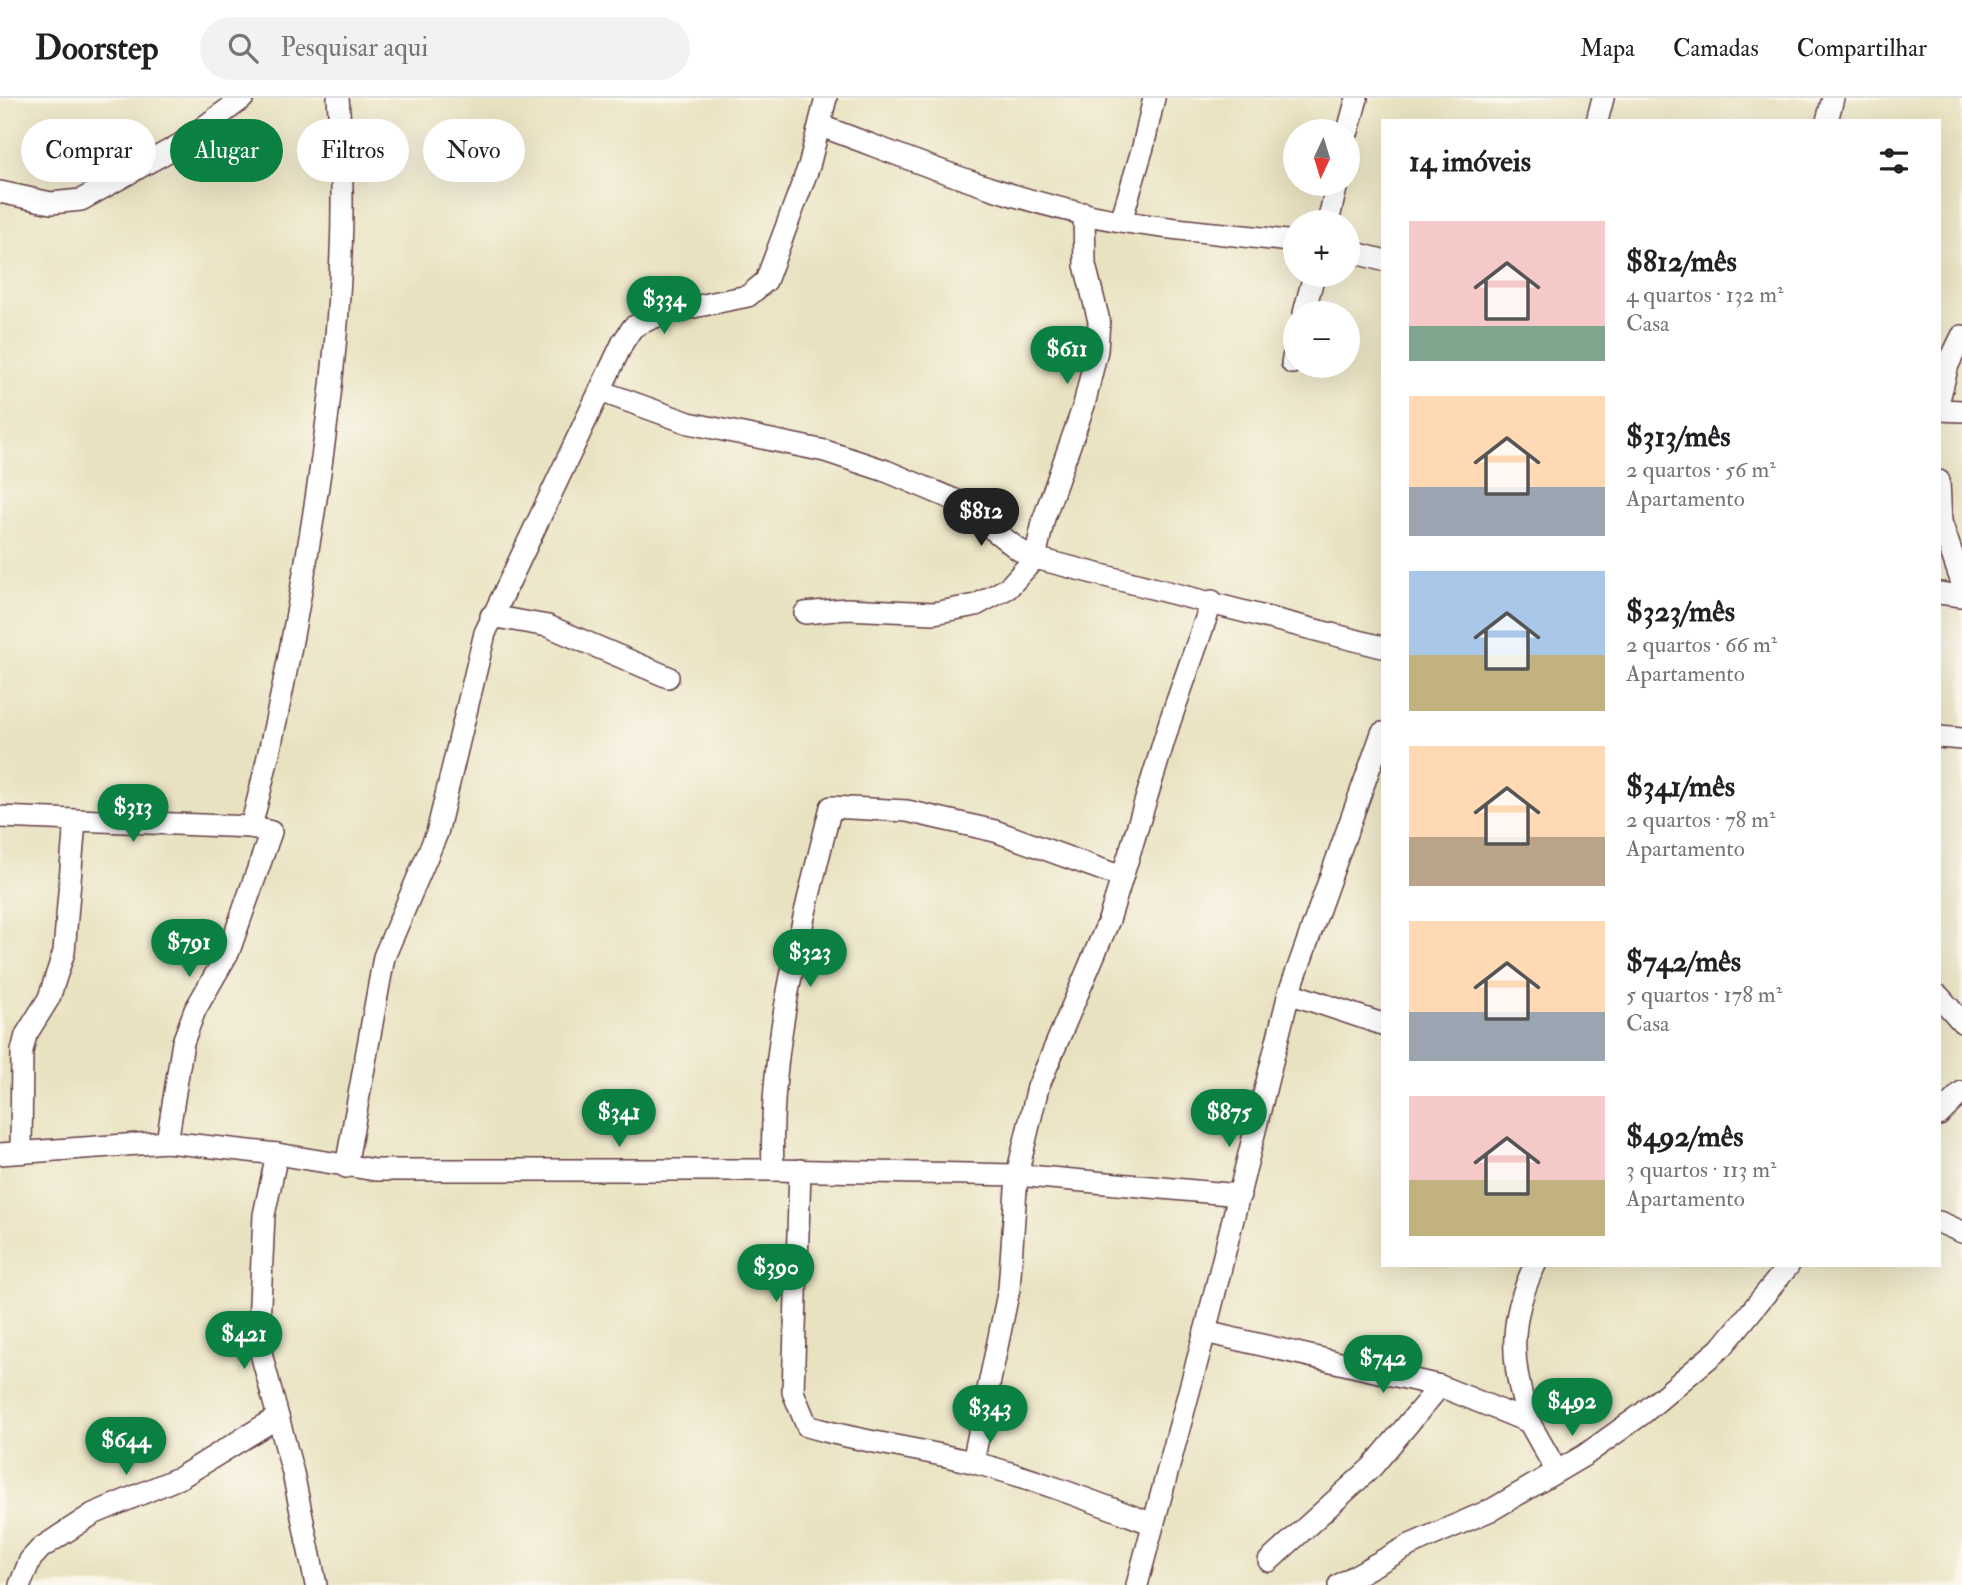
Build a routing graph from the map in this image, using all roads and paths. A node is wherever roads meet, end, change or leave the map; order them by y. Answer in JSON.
{"nodes":[{"id":1,"x":243,"y":98,"type":"edge"},
{"id":2,"x":338,"y":98,"type":"edge"},
{"id":3,"x":826,"y":98,"type":"edge"},
{"id":4,"x":1154,"y":98,"type":"edge"},
{"id":5,"x":1357,"y":98,"type":"edge"},
{"id":6,"x":1603,"y":98,"type":"edge"},
{"id":7,"x":1833,"y":98,"type":"edge"},
{"id":8,"x":1351,"y":119,"type":"edge"},
{"id":9,"x":1598,"y":119,"type":"edge"},
{"id":10,"x":1828,"y":119,"type":"edge"},
{"id":11,"x":821,"y":126,"type":"junction"},
{"id":12,"x":0,"y":191,"type":"edge"},
{"id":13,"x":1084,"y":213,"type":"junction"},
{"id":14,"x":1121,"y":221,"type":"junction"},
{"id":15,"x":1283,"y":241,"type":"edge"},
{"id":16,"x":1360,"y":254,"type":"edge"},
{"id":17,"x":1381,"y":260,"type":"edge"},
{"id":18,"x":1962,"y":337,"type":"edge"},
{"id":19,"x":600,"y":391,"type":"junction"},
{"id":20,"x":1941,"y":392,"type":"edge"},
{"id":21,"x":1941,"y":410,"type":"edge"},
{"id":22,"x":1962,"y":411,"type":"edge"},
{"id":23,"x":1941,"y":522,"type":"edge"},
{"id":24,"x":1943,"y":550,"type":"edge"},
{"id":25,"x":1035,"y":558,"type":"junction"},
{"id":26,"x":1962,"y":583,"type":"edge"},
{"id":27,"x":1941,"y":593,"type":"edge"},
{"id":28,"x":1962,"y":596,"type":"edge"},
{"id":29,"x":1212,"y":601,"type":"junction"},
{"id":30,"x":806,"y":613,"type":"dead end"},
{"id":31,"x":491,"y":616,"type":"junction"},
{"id":32,"x":1381,"y":647,"type":"edge"},
{"id":33,"x":668,"y":677,"type":"dead end"},
{"id":34,"x":1381,"y":736,"type":"edge"},
{"id":35,"x":1941,"y":737,"type":"edge"},
{"id":36,"x":1962,"y":739,"type":"edge"},
{"id":37,"x":0,"y":817,"type":"edge"},
{"id":38,"x":75,"y":821,"type":"junction"},
{"id":39,"x":251,"y":828,"type":"junction"},
{"id":40,"x":1122,"y":877,"type":"junction"},
{"id":41,"x":1289,"y":993,"type":"junction"},
{"id":42,"x":1941,"y":998,"type":"edge"},
{"id":43,"x":1962,"y":1021,"type":"edge"},
{"id":44,"x":1381,"y":1024,"type":"edge"},
{"id":45,"x":1962,"y":1092,"type":"edge"},
{"id":46,"x":1941,"y":1113,"type":"edge"},
{"id":47,"x":167,"y":1142,"type":"junction"},
{"id":48,"x":10,"y":1153,"type":"edge"},
{"id":49,"x":277,"y":1154,"type":"junction"},
{"id":50,"x":346,"y":1167,"type":"junction"},
{"id":51,"x":773,"y":1170,"type":"junction"},
{"id":52,"x":800,"y":1170,"type":"junction"},
{"id":53,"x":1017,"y":1175,"type":"junction"},
{"id":54,"x":1240,"y":1195,"type":"junction"},
{"id":55,"x":1941,"y":1223,"type":"edge"},
{"id":56,"x":1962,"y":1232,"type":"edge"},
{"id":57,"x":1534,"y":1267,"type":"edge"},
{"id":58,"x":1787,"y":1267,"type":"edge"},
{"id":59,"x":1205,"y":1332,"type":"junction"},
{"id":60,"x":1440,"y":1386,"type":"junction"},
{"id":61,"x":278,"y":1417,"type":"junction"},
{"id":62,"x":1529,"y":1422,"type":"junction"},
{"id":63,"x":973,"y":1462,"type":"junction"},
{"id":64,"x":1556,"y":1470,"type":"junction"},
{"id":65,"x":1153,"y":1524,"type":"junction"},
{"id":66,"x":1269,"y":1561,"type":"dead end"},
{"id":67,"x":20,"y":1585,"type":"edge"},
{"id":68,"x":316,"y":1585,"type":"edge"},
{"id":69,"x":1138,"y":1585,"type":"edge"},
{"id":70,"x":1339,"y":1585,"type":"edge"}],
"edges":[{"from":1,"to":12,"type":"street"},
{"from":2,"to":39,"type":"street"},
{"from":3,"to":11,"type":"street"},
{"from":4,"to":14,"type":"street"},
{"from":5,"to":8,"type":"street"},
{"from":6,"to":9,"type":"street"},
{"from":7,"to":10,"type":"street"},
{"from":11,"to":13,"type":"street"},
{"from":11,"to":19,"type":"street"},
{"from":13,"to":14,"type":"street"},
{"from":13,"to":25,"type":"street"},
{"from":14,"to":15,"type":"street"},
{"from":16,"to":17,"type":"street"},
{"from":18,"to":20,"type":"street"},
{"from":19,"to":25,"type":"street"},
{"from":19,"to":31,"type":"street"},
{"from":21,"to":22,"type":"street"},
{"from":23,"to":24,"type":"street"},
{"from":24,"to":26,"type":"street"},
{"from":25,"to":29,"type":"street"},
{"from":25,"to":30,"type":"street"},
{"from":27,"to":28,"type":"street"},
{"from":29,"to":32,"type":"street"},
{"from":29,"to":40,"type":"street"},
{"from":31,"to":33,"type":"street"},
{"from":31,"to":50,"type":"street"},
{"from":34,"to":41,"type":"street"},
{"from":35,"to":36,"type":"street"},
{"from":37,"to":38,"type":"street"},
{"from":38,"to":39,"type":"street"},
{"from":38,"to":48,"type":"street"},
{"from":39,"to":47,"type":"street"},
{"from":40,"to":51,"type":"street"},
{"from":40,"to":53,"type":"street"},
{"from":41,"to":44,"type":"street"},
{"from":41,"to":54,"type":"street"},
{"from":42,"to":43,"type":"street"},
{"from":45,"to":46,"type":"street"},
{"from":47,"to":48,"type":"street"},
{"from":47,"to":49,"type":"street"},
{"from":49,"to":50,"type":"street"},
{"from":49,"to":61,"type":"street"},
{"from":50,"to":51,"type":"street"},
{"from":51,"to":52,"type":"street"},
{"from":52,"to":53,"type":"street"},
{"from":52,"to":63,"type":"street"},
{"from":53,"to":54,"type":"street"},
{"from":53,"to":63,"type":"street"},
{"from":54,"to":59,"type":"street"},
{"from":55,"to":56,"type":"street"},
{"from":57,"to":62,"type":"street"},
{"from":58,"to":64,"type":"street"},
{"from":59,"to":60,"type":"street"},
{"from":59,"to":65,"type":"street"},
{"from":60,"to":62,"type":"street"},
{"from":60,"to":66,"type":"street"},
{"from":61,"to":67,"type":"street"},
{"from":61,"to":68,"type":"street"},
{"from":62,"to":64,"type":"street"},
{"from":63,"to":65,"type":"street"},
{"from":64,"to":70,"type":"street"},
{"from":65,"to":69,"type":"street"}]}
